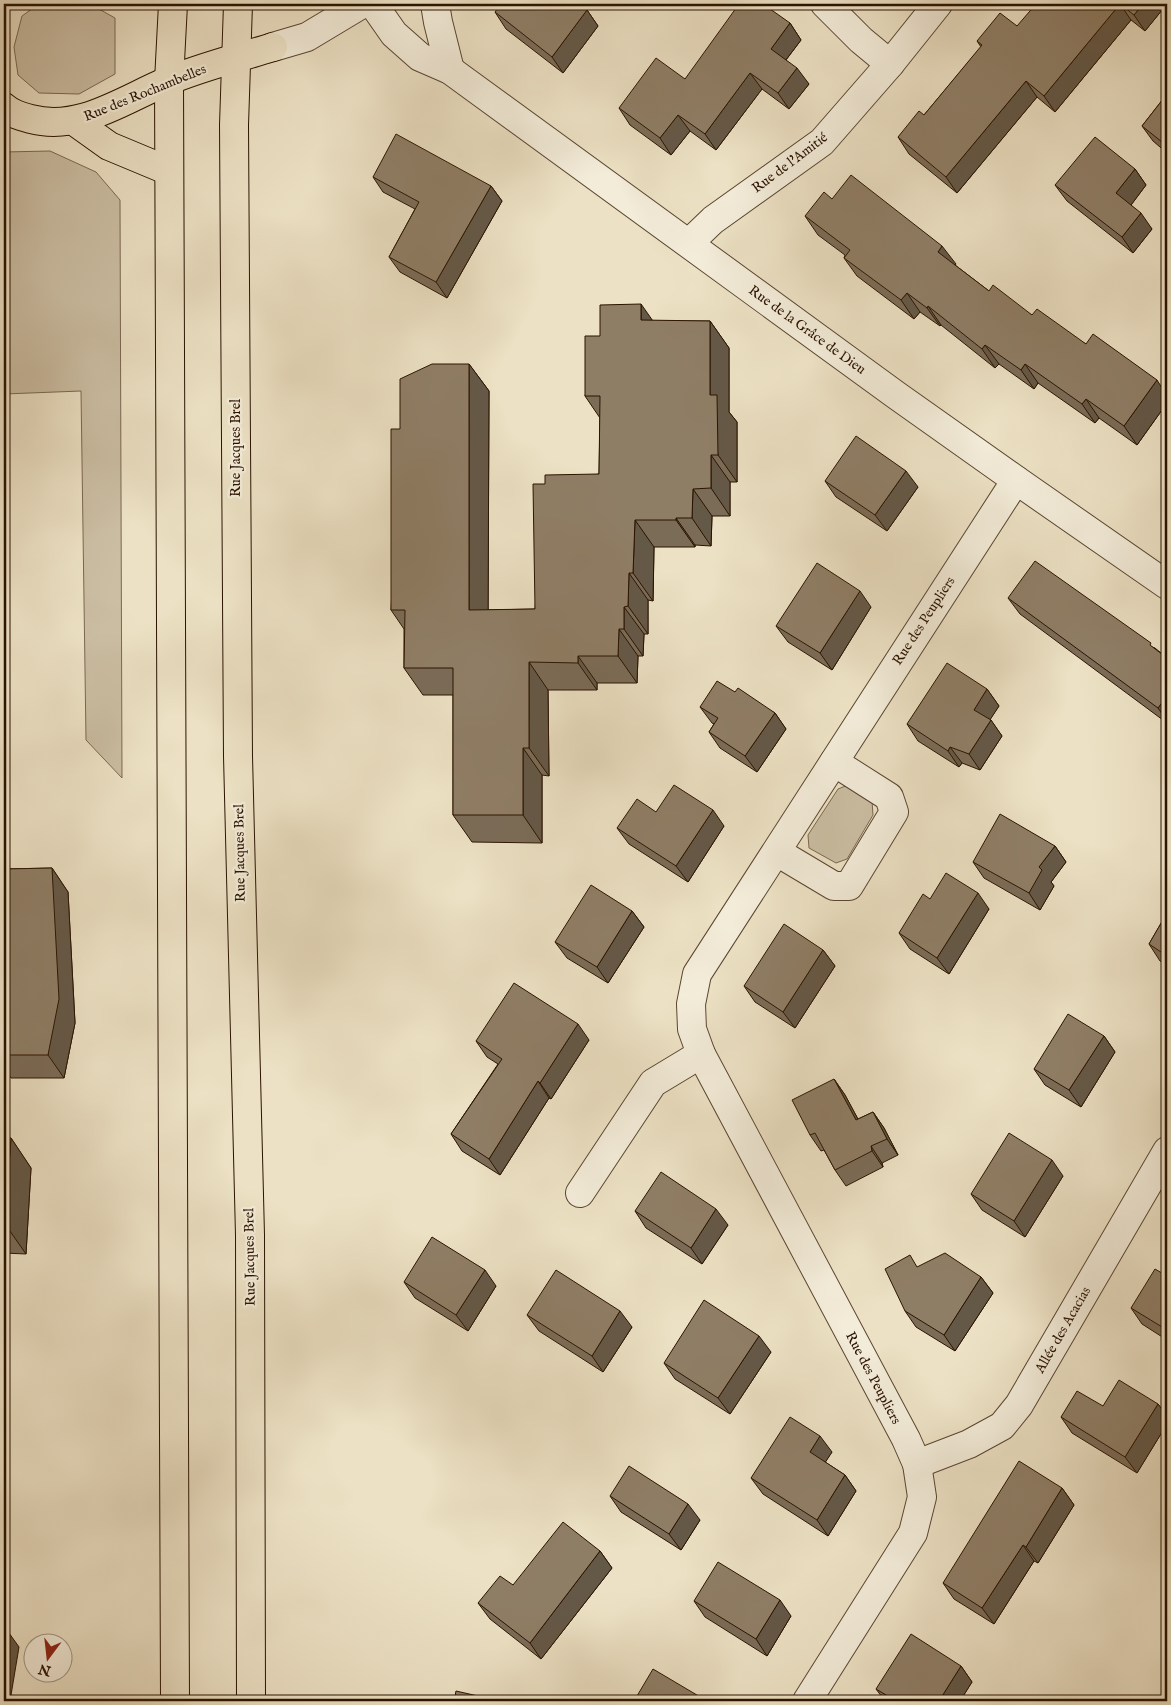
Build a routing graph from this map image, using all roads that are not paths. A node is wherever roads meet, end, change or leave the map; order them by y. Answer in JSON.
{"nodes":[{"id":1,"x":173,"y":4,"type":"edge"},
{"id":2,"x":362,"y":4,"type":"edge"},
{"id":3,"x":373,"y":4,"type":"edge"},
{"id":4,"x":435,"y":4,"type":"edge"},
{"id":5,"x":825,"y":4,"type":"edge"},
{"id":6,"x":938,"y":4,"type":"edge"},
{"id":7,"x":232,"y":8,"type":"edge"},
{"id":8,"x":273,"y":47,"type":"junction"},
{"id":9,"x":236,"y":58,"type":"junction"},
{"id":10,"x":890,"y":64,"type":"junction"},
{"id":11,"x":450,"y":70,"type":"junction"},
{"id":12,"x":169,"y":81,"type":"junction"},
{"id":13,"x":4,"y":107,"type":"edge"},
{"id":14,"x":74,"y":121,"type":"junction"},
{"id":15,"x":41,"y":122,"type":"junction"},
{"id":16,"x":4,"y":126,"type":"edge"},
{"id":17,"x":169,"y":171,"type":"junction"},
{"id":18,"x":689,"y":243,"type":"junction"},
{"id":19,"x":1016,"y":480,"type":"junction"},
{"id":20,"x":1167,"y":585,"type":"edge"},
{"id":21,"x":834,"y":762,"type":"junction"},
{"id":22,"x":776,"y":852,"type":"junction"},
{"id":23,"x":701,"y":1054,"type":"junction"},
{"id":24,"x":1167,"y":1151,"type":"edge"},
{"id":25,"x":580,"y":1193,"type":"dead end"},
{"id":26,"x":917,"y":1464,"type":"junction"},
{"id":27,"x":175,"y":1701,"type":"edge"},
{"id":28,"x":251,"y":1701,"type":"edge"},
{"id":29,"x":807,"y":1701,"type":"edge"}],
"edges":[{"from":1,"to":12,"type":"main road"},
{"from":2,"to":8,"type":"street"},
{"from":3,"to":11,"type":"street","name":"Rue de la Grâce de Dieu"},
{"from":4,"to":11,"type":"street"},
{"from":5,"to":10,"type":"street"},
{"from":6,"to":10,"type":"street","name":"Rue de l'Amitié"},
{"from":7,"to":8,"type":"main road"},
{"from":7,"to":9,"type":"main road","name":"Rue Jacques Brel"},
{"from":8,"to":9,"type":"main road","name":"Rue des Rochambelles"},
{"from":9,"to":12,"type":"main road","name":"Rue des Rochambelles"},
{"from":9,"to":28,"type":"main road","name":"Rue Jacques Brel"},
{"from":10,"to":18,"type":"street","name":"Rue de l'Amitié"},
{"from":11,"to":18,"type":"street","name":"Rue de la Grâce de Dieu"},
{"from":12,"to":14,"type":"main road","name":"Rue des Rochambelles"},
{"from":12,"to":17,"type":"main road"},
{"from":13,"to":15,"type":"main road","name":"Rue des Rochambelles"},
{"from":14,"to":15,"type":"main road","name":"Rue des Rochambelles"},
{"from":14,"to":17,"type":"main road","name":"Rue des Rochambelles"},
{"from":15,"to":16,"type":"street"},
{"from":17,"to":27,"type":"main road"},
{"from":18,"to":19,"type":"street","name":"Rue de la Grâce de Dieu"},
{"from":19,"to":20,"type":"street","name":"Rue de la Grâce de Dieu"},
{"from":19,"to":21,"type":"street","name":"Rue des Peupliers"},
{"from":21,"to":22,"type":"street","name":"Rue des Peupliers"},
{"from":21,"to":22,"type":"street"},
{"from":22,"to":23,"type":"street","name":"Rue des Peupliers"},
{"from":23,"to":25,"type":"street"},
{"from":23,"to":26,"type":"street","name":"Rue des Peupliers"},
{"from":24,"to":26,"type":"street","name":"Allée des Acacias"},
{"from":26,"to":29,"type":"street","name":"Rue des Peupliers"}]}
